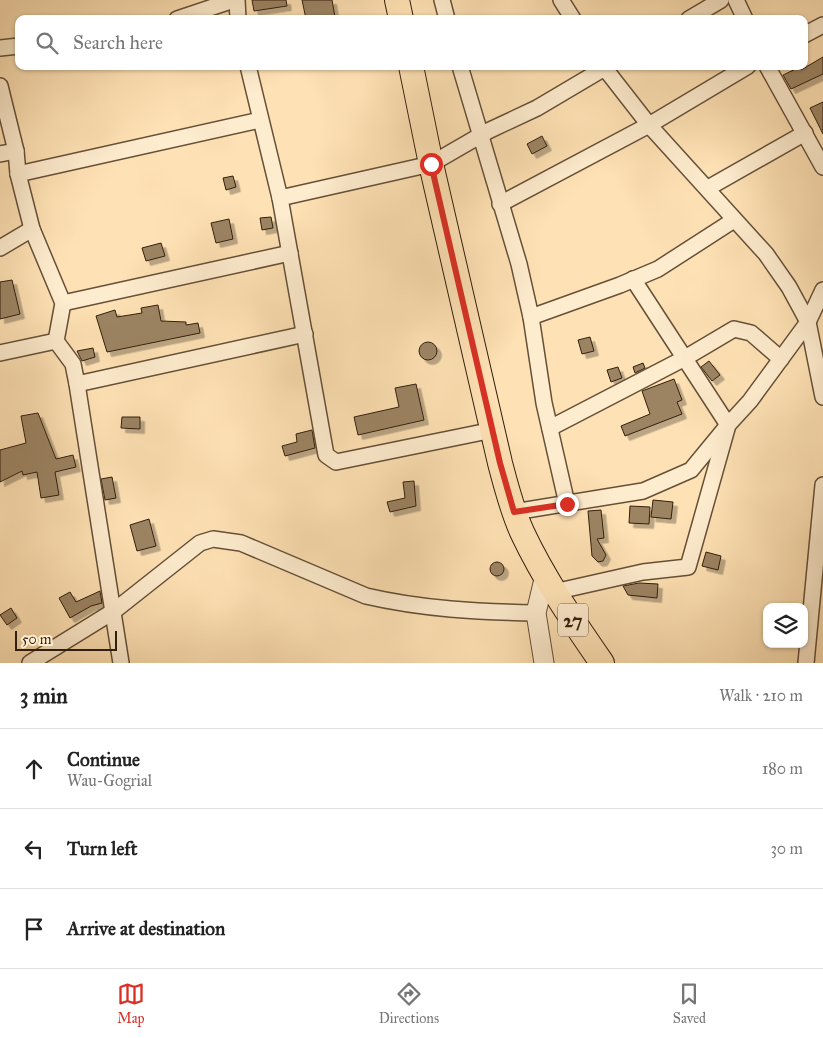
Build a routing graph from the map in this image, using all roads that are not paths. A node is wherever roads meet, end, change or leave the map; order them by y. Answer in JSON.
{"nodes":[{"id":1,"x":235,"y":0,"type":"edge"},
{"id":2,"x":397,"y":0,"type":"edge"},
{"id":3,"x":442,"y":0,"type":"edge"},
{"id":4,"x":561,"y":0,"type":"edge"},
{"id":5,"x":721,"y":0,"type":"edge"},
{"id":6,"x":736,"y":0,"type":"edge"},
{"id":7,"x":189,"y":15,"type":"edge"},
{"id":8,"x":237,"y":15,"type":"edge"},
{"id":9,"x":400,"y":15,"type":"edge"},
{"id":10,"x":446,"y":15,"type":"edge"},
{"id":11,"x":570,"y":15,"type":"edge"},
{"id":12,"x":696,"y":15,"type":"edge"},
{"id":13,"x":743,"y":15,"type":"edge"},
{"id":14,"x":823,"y":25,"type":"edge"},
{"id":15,"x":808,"y":33,"type":"edge"},
{"id":16,"x":15,"y":46,"type":"edge"},
{"id":17,"x":0,"y":48,"type":"edge"},
{"id":18,"x":249,"y":70,"type":"edge"},
{"id":19,"x":412,"y":70,"type":"edge"},
{"id":20,"x":461,"y":70,"type":"edge"},
{"id":21,"x":600,"y":70,"type":"edge"},
{"id":22,"x":607,"y":70,"type":"edge"},
{"id":23,"x":741,"y":70,"type":"edge"},
{"id":24,"x":769,"y":70,"type":"edge"},
{"id":25,"x":0,"y":86,"type":"edge"},
{"id":26,"x":260,"y":120,"type":"junction"},
{"id":27,"x":648,"y":125,"type":"junction"},
{"id":28,"x":805,"y":133,"type":"junction"},
{"id":29,"x":479,"y":136,"type":"junction"},
{"id":30,"x":16,"y":151,"type":"junction"},
{"id":31,"x":0,"y":154,"type":"edge"},
{"id":32,"x":431,"y":164,"type":"junction"},
{"id":33,"x":823,"y":167,"type":"edge"},
{"id":34,"x":18,"y":174,"type":"junction"},
{"id":35,"x":708,"y":188,"type":"junction"},
{"id":36,"x":280,"y":198,"type":"junction"},
{"id":37,"x":500,"y":204,"type":"junction"},
{"id":38,"x":734,"y":220,"type":"junction"},
{"id":39,"x":32,"y":229,"type":"junction"},
{"id":40,"x":0,"y":248,"type":"edge"},
{"id":41,"x":290,"y":252,"type":"junction"},
{"id":42,"x":633,"y":279,"type":"junction"},
{"id":43,"x":823,"y":290,"type":"edge"},
{"id":44,"x":64,"y":303,"type":"junction"},
{"id":45,"x":531,"y":317,"type":"junction"},
{"id":46,"x":808,"y":322,"type":"junction"},
{"id":47,"x":305,"y":334,"type":"junction"},
{"id":48,"x":56,"y":341,"type":"junction"},
{"id":49,"x":0,"y":353,"type":"edge"},
{"id":50,"x":685,"y":358,"type":"junction"},
{"id":51,"x":781,"y":359,"type":"junction"},
{"id":52,"x":77,"y":384,"type":"junction"},
{"id":53,"x":823,"y":397,"type":"edge"},
{"id":54,"x":728,"y":425,"type":"junction"},
{"id":55,"x":550,"y":428,"type":"junction"},
{"id":56,"x":493,"y":430,"type":"junction"},
{"id":57,"x":823,"y":486,"type":"edge"},
{"id":58,"x":567,"y":504,"type":"junction"},
{"id":59,"x":514,"y":512,"type":"junction"},
{"id":60,"x":822,"y":514,"type":"edge"},
{"id":61,"x":550,"y":584,"type":"junction"},
{"id":62,"x":114,"y":611,"type":"junction"},
{"id":63,"x":536,"y":613,"type":"junction"},
{"id":64,"x":818,"y":632,"type":"edge"},
{"id":65,"x":30,"y":663,"type":"edge"},
{"id":66,"x":122,"y":663,"type":"edge"},
{"id":67,"x":544,"y":663,"type":"edge"},
{"id":68,"x":602,"y":663,"type":"edge"},
{"id":69,"x":806,"y":663,"type":"edge"}],
"edges":[{"from":1,"to":7,"type":"street"},
{"from":1,"to":8,"type":"street"},
{"from":2,"to":9,"type":"main road"},
{"from":3,"to":10,"type":"street"},
{"from":4,"to":11,"type":"street"},
{"from":5,"to":12,"type":"street"},
{"from":6,"to":13,"type":"street"},
{"from":14,"to":15,"type":"street"},
{"from":16,"to":17,"type":"street"},
{"from":18,"to":26,"type":"street"},
{"from":19,"to":32,"type":"main road"},
{"from":20,"to":29,"type":"street"},
{"from":21,"to":29,"type":"street"},
{"from":22,"to":27,"type":"street"},
{"from":23,"to":27,"type":"street"},
{"from":24,"to":28,"type":"street"},
{"from":25,"to":30,"type":"street"},
{"from":26,"to":34,"type":"street"},
{"from":26,"to":36,"type":"street"},
{"from":27,"to":35,"type":"street"},
{"from":27,"to":37,"type":"street"},
{"from":28,"to":33,"type":"street"},
{"from":28,"to":35,"type":"street"},
{"from":29,"to":32,"type":"street"},
{"from":29,"to":37,"type":"street"},
{"from":30,"to":31,"type":"street"},
{"from":30,"to":34,"type":"street"},
{"from":32,"to":36,"type":"street"},
{"from":32,"to":56,"type":"main road"},
{"from":34,"to":39,"type":"street"},
{"from":35,"to":38,"type":"street"},
{"from":36,"to":41,"type":"street"},
{"from":37,"to":45,"type":"street"},
{"from":38,"to":42,"type":"street"},
{"from":38,"to":46,"type":"street"},
{"from":39,"to":40,"type":"street"},
{"from":39,"to":44,"type":"street"},
{"from":41,"to":44,"type":"street"},
{"from":41,"to":47,"type":"street"},
{"from":42,"to":45,"type":"street"},
{"from":42,"to":50,"type":"street"},
{"from":43,"to":46,"type":"street"},
{"from":44,"to":48,"type":"street"},
{"from":45,"to":55,"type":"street"},
{"from":46,"to":51,"type":"street"},
{"from":46,"to":53,"type":"street"},
{"from":47,"to":52,"type":"street"},
{"from":47,"to":56,"type":"street"},
{"from":48,"to":49,"type":"street"},
{"from":48,"to":52,"type":"street"},
{"from":50,"to":51,"type":"street"},
{"from":50,"to":54,"type":"street"},
{"from":50,"to":55,"type":"street"},
{"from":51,"to":54,"type":"street"},
{"from":52,"to":62,"type":"street"},
{"from":54,"to":58,"type":"street"},
{"from":54,"to":61,"type":"street"},
{"from":55,"to":58,"type":"street"},
{"from":56,"to":59,"type":"main road"},
{"from":57,"to":60,"type":"street"},
{"from":58,"to":59,"type":"street"},
{"from":59,"to":61,"type":"main road"},
{"from":60,"to":64,"type":"street"},
{"from":61,"to":63,"type":"street"},
{"from":61,"to":68,"type":"main road","number":"27"},
{"from":62,"to":63,"type":"street"},
{"from":62,"to":65,"type":"street"},
{"from":62,"to":66,"type":"street"},
{"from":63,"to":67,"type":"street"},
{"from":64,"to":69,"type":"street"}]}
